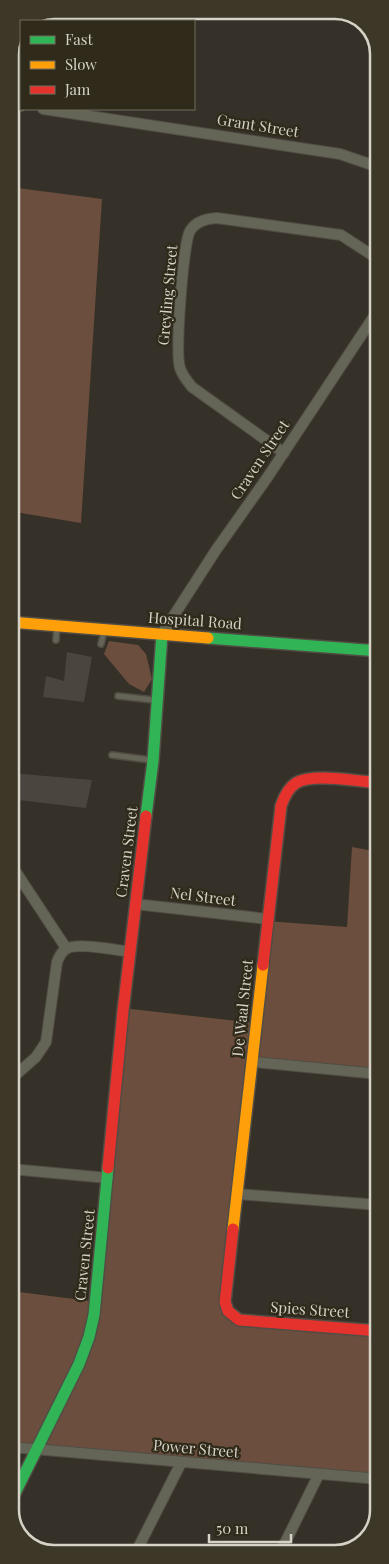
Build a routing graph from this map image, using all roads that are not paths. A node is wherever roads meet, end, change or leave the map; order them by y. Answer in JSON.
{"nodes":[{"id":1,"x":50,"y":110,"type":"edge"},
{"id":2,"x":370,"y":164,"type":"edge"},
{"id":3,"x":370,"y":254,"type":"edge"},
{"id":4,"x":370,"y":322,"type":"edge"},
{"id":5,"x":284,"y":453,"type":"junction"},
{"id":6,"x":19,"y":623,"type":"edge"},
{"id":7,"x":58,"y":626,"type":"junction"},
{"id":8,"x":104,"y":629,"type":"junction"},
{"id":9,"x":162,"y":634,"type":"junction"},
{"id":10,"x":56,"y":640,"type":"dead end"},
{"id":11,"x":101,"y":644,"type":"dead end"},
{"id":12,"x":370,"y":650,"type":"edge"},
{"id":13,"x":118,"y":696,"type":"dead end"},
{"id":14,"x":158,"y":700,"type":"junction"},
{"id":15,"x":112,"y":755,"type":"dead end"},
{"id":16,"x":153,"y":761,"type":"junction"},
{"id":17,"x":370,"y":782,"type":"edge"},
{"id":18,"x":19,"y":877,"type":"edge"},
{"id":19,"x":135,"y":904,"type":"junction"},
{"id":20,"x":268,"y":919,"type":"junction"},
{"id":21,"x":66,"y":948,"type":"junction"},
{"id":22,"x":130,"y":952,"type":"junction"},
{"id":23,"x":253,"y":1062,"type":"junction"},
{"id":24,"x":19,"y":1071,"type":"edge"},
{"id":25,"x":370,"y":1073,"type":"edge"},
{"id":26,"x":19,"y":1170,"type":"edge"},
{"id":27,"x":108,"y":1178,"type":"junction"},
{"id":28,"x":238,"y":1194,"type":"junction"},
{"id":29,"x":370,"y":1204,"type":"edge"},
{"id":30,"x":239,"y":1320,"type":"joint"},
{"id":31,"x":370,"y":1330,"type":"edge"},
{"id":32,"x":19,"y":1448,"type":"edge"},
{"id":33,"x":36,"y":1449,"type":"junction"},
{"id":34,"x":181,"y":1462,"type":"junction"},
{"id":35,"x":320,"y":1474,"type":"junction"},
{"id":36,"x":370,"y":1478,"type":"edge"},
{"id":37,"x":19,"y":1484,"type":"edge"},
{"id":38,"x":140,"y":1545,"type":"edge"},
{"id":39,"x":284,"y":1545,"type":"edge"}],
"edges":[{"from":1,"to":2,"type":"street","name":"Grant Street"},
{"from":3,"to":5,"type":"street","name":"Greyling Street"},
{"from":4,"to":5,"type":"street","name":"Craven Street"},
{"from":5,"to":9,"type":"street","name":"Craven Street"},
{"from":6,"to":7,"type":"main road","name":"Hospital Road"},
{"from":7,"to":8,"type":"main road","name":"Hospital Road"},
{"from":7,"to":10,"type":"lane"},
{"from":8,"to":9,"type":"main road","name":"Hospital Road"},
{"from":8,"to":11,"type":"lane"},
{"from":9,"to":12,"type":"main road","name":"Hospital Road"},
{"from":9,"to":14,"type":"main road","name":"Craven Street"},
{"from":13,"to":14,"type":"lane"},
{"from":14,"to":16,"type":"main road","name":"Craven Street"},
{"from":15,"to":16,"type":"lane"},
{"from":16,"to":19,"type":"main road","name":"Craven Street"},
{"from":17,"to":20,"type":"main road","name":"De Waal Street"},
{"from":18,"to":21,"type":"street"},
{"from":19,"to":20,"type":"street","name":"Nel Street"},
{"from":19,"to":22,"type":"main road","name":"Craven Street"},
{"from":20,"to":23,"type":"main road","name":"De Waal Street"},
{"from":21,"to":22,"type":"street"},
{"from":21,"to":24,"type":"street"},
{"from":22,"to":27,"type":"main road","name":"Craven Street"},
{"from":23,"to":25,"type":"street"},
{"from":23,"to":28,"type":"main road","name":"De Waal Street"},
{"from":26,"to":27,"type":"street"},
{"from":27,"to":33,"type":"main road","name":"Craven Street"},
{"from":28,"to":29,"type":"street"},
{"from":28,"to":30,"type":"main road","name":"De Waal Street"},
{"from":30,"to":31,"type":"main road","name":"Spies Street"},
{"from":32,"to":33,"type":"street","name":"Power Street"},
{"from":33,"to":34,"type":"street","name":"Power Street"},
{"from":33,"to":37,"type":"main road","name":"Craven Street"},
{"from":34,"to":35,"type":"street","name":"Power Street"},
{"from":34,"to":38,"type":"street"},
{"from":35,"to":36,"type":"street","name":"Power Street"},
{"from":35,"to":39,"type":"street"}]}
